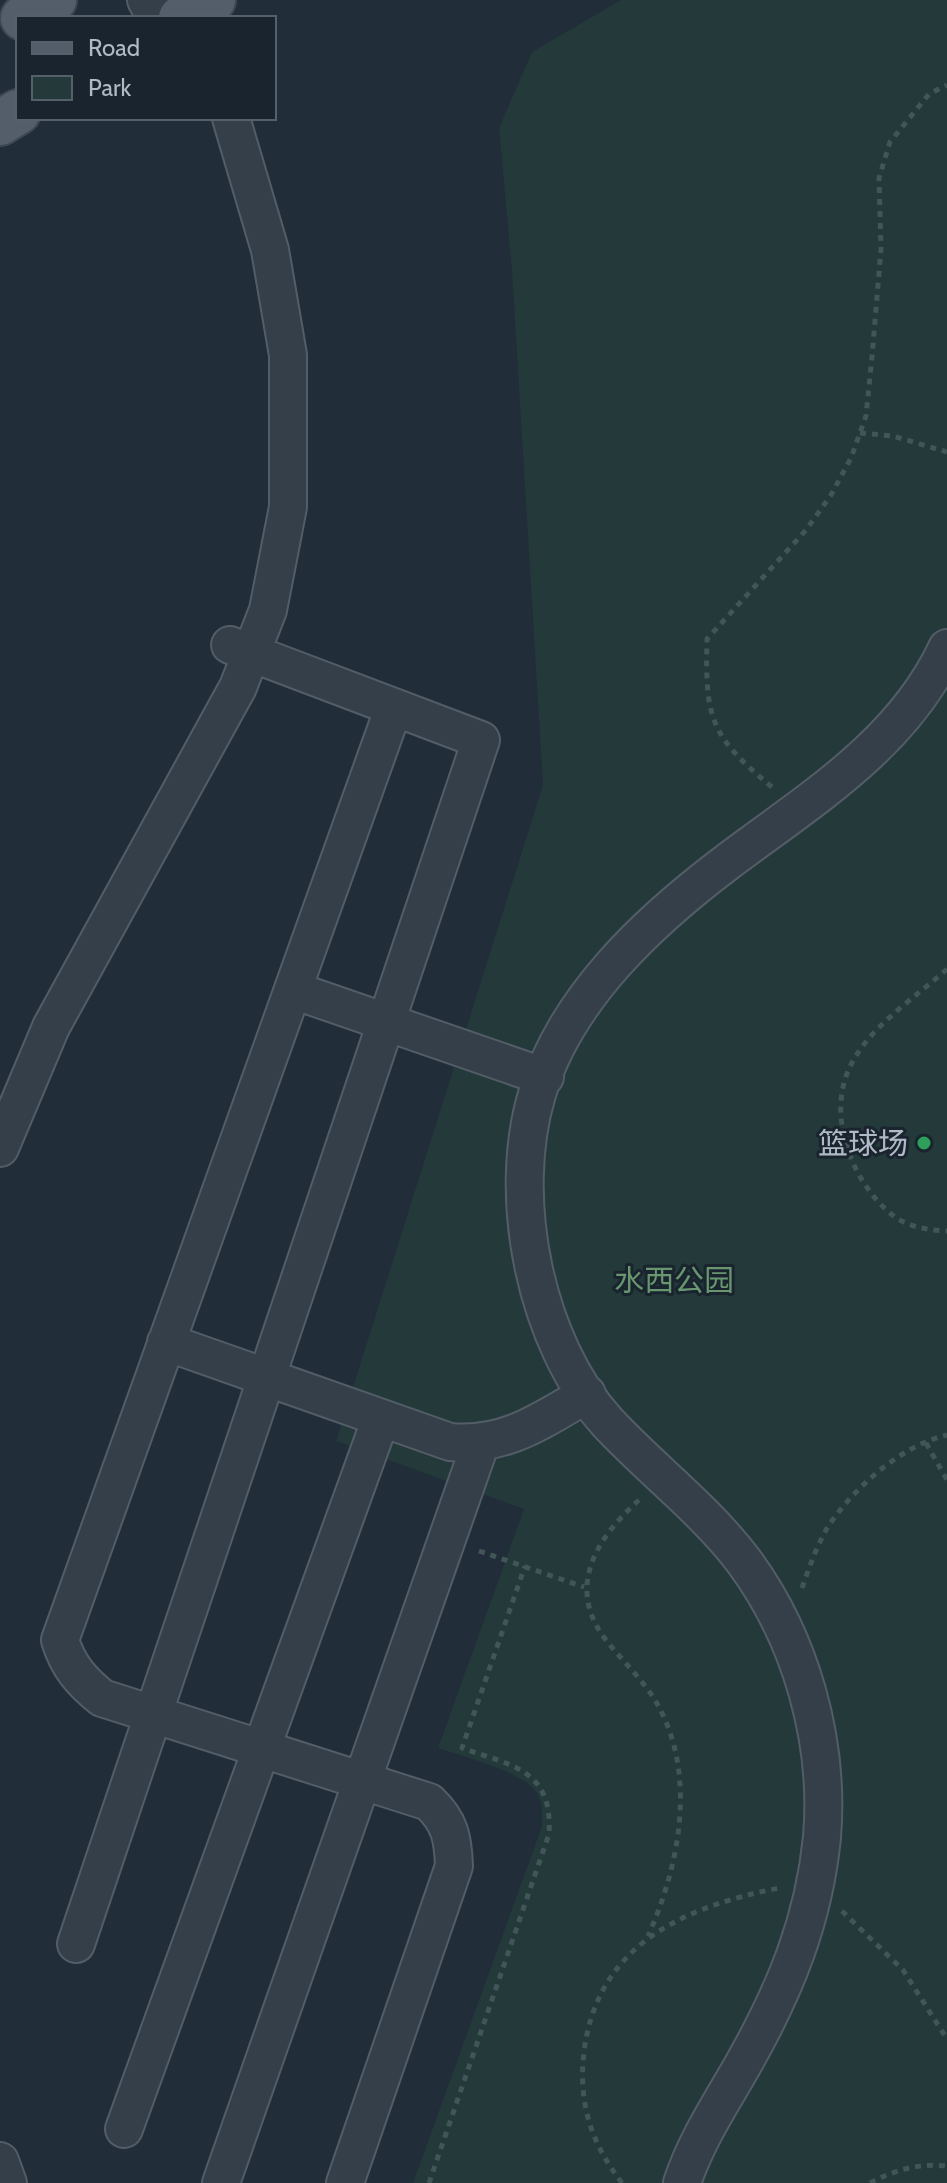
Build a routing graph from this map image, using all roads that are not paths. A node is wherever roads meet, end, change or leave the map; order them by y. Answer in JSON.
{"nodes":[{"id":1,"x":54,"y":0,"type":"edge"},
{"id":2,"x":146,"y":0,"type":"edge"},
{"id":3,"x":187,"y":11,"type":"edge"},
{"id":4,"x":26,"y":16,"type":"edge"},
{"id":5,"x":207,"y":120,"type":"edge"},
{"id":6,"x":232,"y":120,"type":"edge"},
{"id":7,"x":947,"y":648,"type":"edge"},
{"id":8,"x":240,"y":649,"type":"junction"},
{"id":9,"x":394,"y":707,"type":"junction"},
{"id":10,"x":293,"y":990,"type":"junction"},
{"id":11,"x":387,"y":1022,"type":"junction"},
{"id":12,"x":545,"y":1077,"type":"junction"},
{"id":13,"x":0,"y":1087,"type":"edge"},
{"id":14,"x":0,"y":1148,"type":"edge"},
{"id":15,"x":166,"y":1342,"type":"junction"},
{"id":16,"x":268,"y":1379,"type":"junction"},
{"id":17,"x":587,"y":1394,"type":"junction"},
{"id":18,"x":381,"y":1418,"type":"junction"},
{"id":19,"x":480,"y":1445,"type":"junction"},
{"id":20,"x":156,"y":1715,"type":"junction"},
{"id":21,"x":261,"y":1749,"type":"junction"},
{"id":22,"x":362,"y":1781,"type":"junction"},
{"id":23,"x":76,"y":1944,"type":"dead end"},
{"id":24,"x":124,"y":2129,"type":"dead end"},
{"id":25,"x":0,"y":2161,"type":"edge"},
{"id":26,"x":8,"y":2183,"type":"edge"},
{"id":27,"x":221,"y":2183,"type":"edge"},
{"id":28,"x":345,"y":2183,"type":"edge"},
{"id":29,"x":682,"y":2183,"type":"edge"}],
"edges":[{"from":1,"to":4,"type":"main road"},
{"from":2,"to":3,"type":"street"},
{"from":5,"to":8,"type":"street"},
{"from":6,"to":8,"type":"street"},
{"from":7,"to":12,"type":"street"},
{"from":8,"to":9,"type":"street"},
{"from":8,"to":13,"type":"street"},
{"from":8,"to":14,"type":"street"},
{"from":9,"to":10,"type":"street"},
{"from":9,"to":11,"type":"street"},
{"from":10,"to":11,"type":"street"},
{"from":10,"to":15,"type":"street"},
{"from":11,"to":12,"type":"street"},
{"from":11,"to":16,"type":"street"},
{"from":12,"to":17,"type":"street"},
{"from":15,"to":16,"type":"street"},
{"from":15,"to":20,"type":"street"},
{"from":16,"to":18,"type":"street"},
{"from":16,"to":20,"type":"street"},
{"from":17,"to":19,"type":"street"},
{"from":17,"to":29,"type":"street"},
{"from":18,"to":19,"type":"street"},
{"from":18,"to":21,"type":"street"},
{"from":19,"to":22,"type":"street"},
{"from":20,"to":21,"type":"street"},
{"from":20,"to":23,"type":"street"},
{"from":21,"to":22,"type":"street"},
{"from":21,"to":24,"type":"street"},
{"from":22,"to":27,"type":"street"},
{"from":22,"to":28,"type":"street"},
{"from":25,"to":26,"type":"street"}]}
